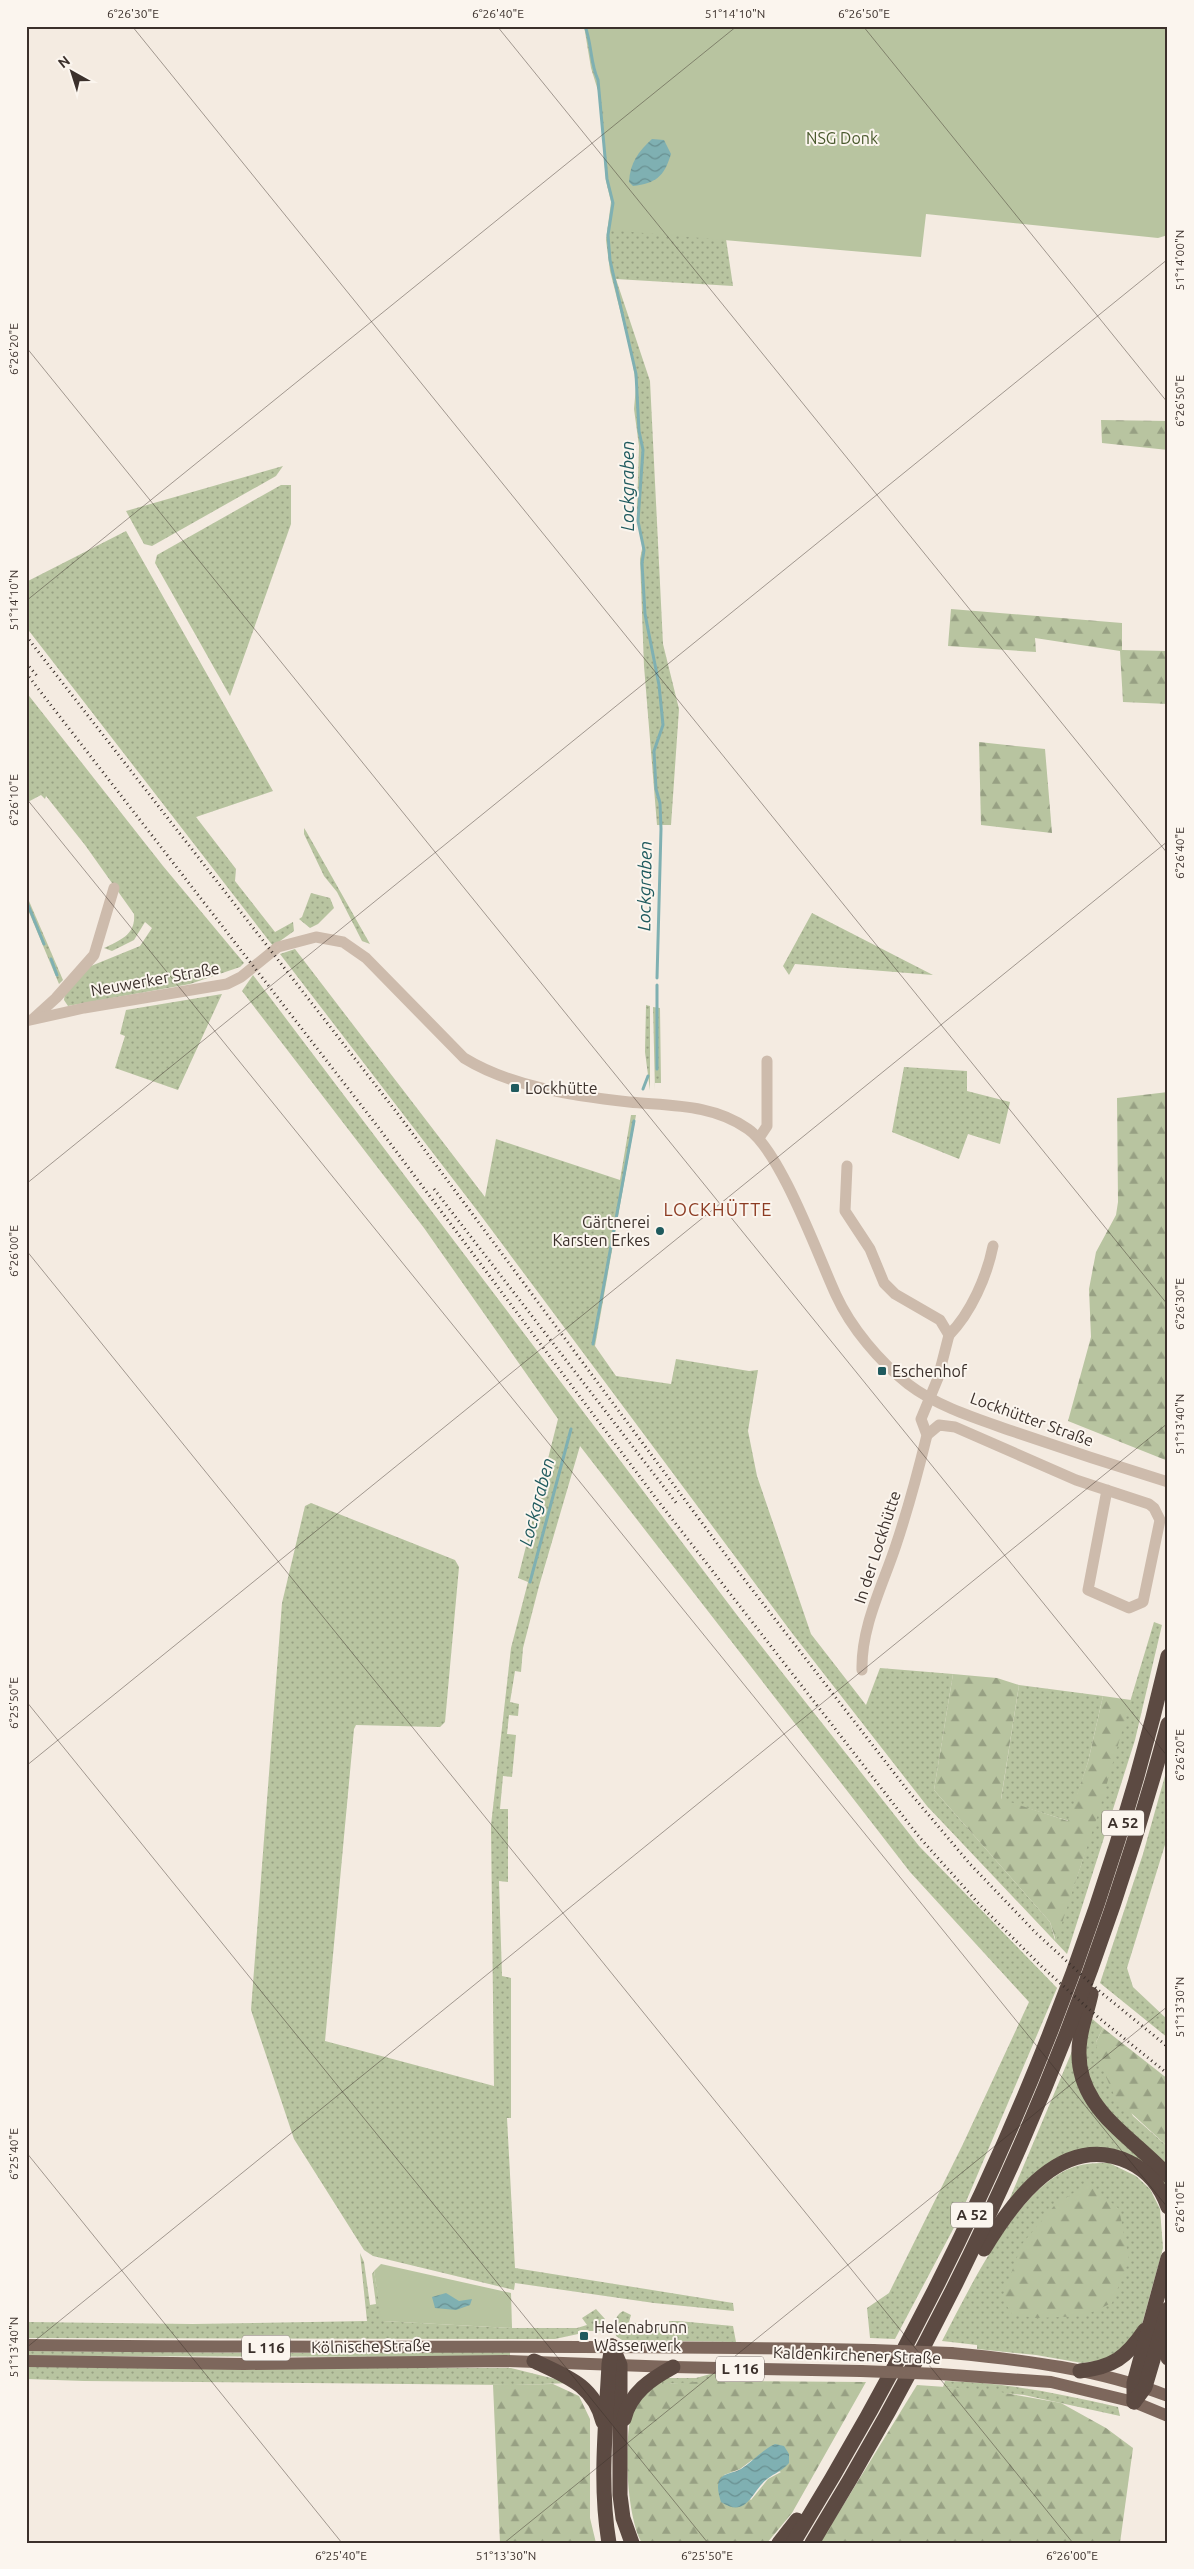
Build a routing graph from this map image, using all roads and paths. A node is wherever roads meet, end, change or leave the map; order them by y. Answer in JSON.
{"nodes":[{"id":1,"x":114,"y":888,"type":"dead end"},
{"id":2,"x":30,"y":1020,"type":"edge"},
{"id":3,"x":767,"y":1061,"type":"dead end"},
{"id":4,"x":475,"y":1065,"type":"joint"},
{"id":5,"x":759,"y":1138,"type":"junction"},
{"id":6,"x":847,"y":1166,"type":"dead end"},
{"id":7,"x":992,"y":1246,"type":"dead end"},
{"id":8,"x":949,"y":1335,"type":"junction"},
{"id":9,"x":931,"y":1398,"type":"junction"},
{"id":10,"x":927,"y":1435,"type":"junction"},
{"id":11,"x":1168,"y":1482,"type":"edge"},
{"id":12,"x":1107,"y":1490,"type":"junction"},
{"id":13,"x":1168,"y":1656,"type":"edge"},
{"id":14,"x":862,"y":1670,"type":"dead end"},
{"id":15,"x":1168,"y":1724,"type":"edge"},
{"id":16,"x":1110,"y":1920,"type":"junction"},
{"id":17,"x":1168,"y":2176,"type":"edge"},
{"id":18,"x":1168,"y":2206,"type":"edge"},
{"id":19,"x":1168,"y":2258,"type":"edge"},
{"id":20,"x":1168,"y":2309,"type":"edge"},
{"id":21,"x":1150,"y":2323,"type":"junction"},
{"id":22,"x":1168,"y":2328,"type":"edge"},
{"id":23,"x":932,"y":2334,"type":"junction"},
{"id":24,"x":26,"y":2345,"type":"edge"},
{"id":25,"x":521,"y":2346,"type":"joint"},
{"id":26,"x":612,"y":2346,"type":"junction"},
{"id":27,"x":1168,"y":2358,"type":"edge"},
{"id":28,"x":26,"y":2361,"type":"edge"},
{"id":29,"x":509,"y":2361,"type":"joint"},
{"id":30,"x":534,"y":2361,"type":"junction"},
{"id":31,"x":614,"y":2365,"type":"junction"},
{"id":32,"x":673,"y":2367,"type":"junction"},
{"id":33,"x":1080,"y":2371,"type":"junction"},
{"id":34,"x":1140,"y":2385,"type":"junction"},
{"id":35,"x":1168,"y":2396,"type":"edge"},
{"id":36,"x":1134,"y":2402,"type":"junction"},
{"id":37,"x":1168,"y":2416,"type":"edge"},
{"id":38,"x":605,"y":2431,"type":"junction"},
{"id":39,"x":620,"y":2433,"type":"junction"},
{"id":40,"x":857,"y":2435,"type":"junction"},
{"id":41,"x":608,"y":2543,"type":"edge"},
{"id":42,"x":632,"y":2543,"type":"edge"},
{"id":43,"x":779,"y":2543,"type":"edge"},
{"id":44,"x":793,"y":2543,"type":"edge"},
{"id":45,"x":812,"y":2543,"type":"edge"}],
"edges":[{"from":1,"to":2,"type":"street","name":"Neuwerker Straße"},
{"from":2,"to":4,"type":"street","name":"Neuwerker Straße"},
{"from":3,"to":5,"type":"street"},
{"from":4,"to":5,"type":"street","name":"Lockhütter Straße"},
{"from":5,"to":9,"type":"street","name":"Lockhütter Straße"},
{"from":6,"to":8,"type":"street"},
{"from":7,"to":8,"type":"street"},
{"from":8,"to":9,"type":"street","name":"In der Lockhütte"},
{"from":9,"to":10,"type":"street","name":"In der Lockhütte"},
{"from":9,"to":11,"type":"street","name":"Lockhütter Straße"},
{"from":10,"to":12,"type":"street"},
{"from":10,"to":14,"type":"street","name":"In der Lockhütte"},
{"from":12,"to":12,"type":"street"},
{"from":13,"to":40,"type":"highway","number":"A 52"},
{"from":15,"to":16,"type":"highway","number":"A 52"},
{"from":16,"to":17,"type":"highway"},
{"from":16,"to":23,"type":"highway","number":"A 52"},
{"from":18,"to":23,"type":"highway"},
{"from":19,"to":21,"type":"highway"},
{"from":20,"to":34,"type":"highway"},
{"from":21,"to":33,"type":"highway"},
{"from":21,"to":34,"type":"highway"},
{"from":22,"to":27,"type":"highway"},
{"from":23,"to":45,"type":"highway","number":"A 52"},
{"from":24,"to":25,"type":"main road","name":"Kölnische Straße","number":"L 116"},
{"from":25,"to":26,"type":"main road","name":"Kaldenkirchener Straße","number":"L 116"},
{"from":26,"to":31,"type":"highway"},
{"from":26,"to":33,"type":"main road","name":"Kaldenkirchener Straße","number":"L 116","bridge":true},
{"from":28,"to":29,"type":"main road","name":"Kölnische Straße","number":"L 116"},
{"from":29,"to":30,"type":"main road","name":"Kaldenkirchener Straße","number":"L 116"},
{"from":30,"to":31,"type":"main road","name":"Kaldenkirchener Straße","number":"L 116"},
{"from":30,"to":38,"type":"highway"},
{"from":31,"to":32,"type":"main road","name":"Kaldenkirchener Straße","number":"L 116"},
{"from":31,"to":38,"type":"highway"},
{"from":31,"to":39,"type":"highway"},
{"from":32,"to":36,"type":"main road","name":"Kaldenkirchener Straße","number":"L 116","bridge":true},
{"from":32,"to":39,"type":"highway"},
{"from":33,"to":34,"type":"main road","name":"Kaldenkirchener Straße","number":"L 116"},
{"from":34,"to":35,"type":"main road","name":"Kaldenkirchener Straße","number":"L 116"},
{"from":34,"to":36,"type":"highway"},
{"from":36,"to":37,"type":"main road","name":"Kaldenkirchener Straße","number":"L 116"},
{"from":38,"to":41,"type":"highway"},
{"from":39,"to":42,"type":"highway"},
{"from":40,"to":43,"type":"highway"},
{"from":40,"to":44,"type":"highway","number":"A 52"}]}
